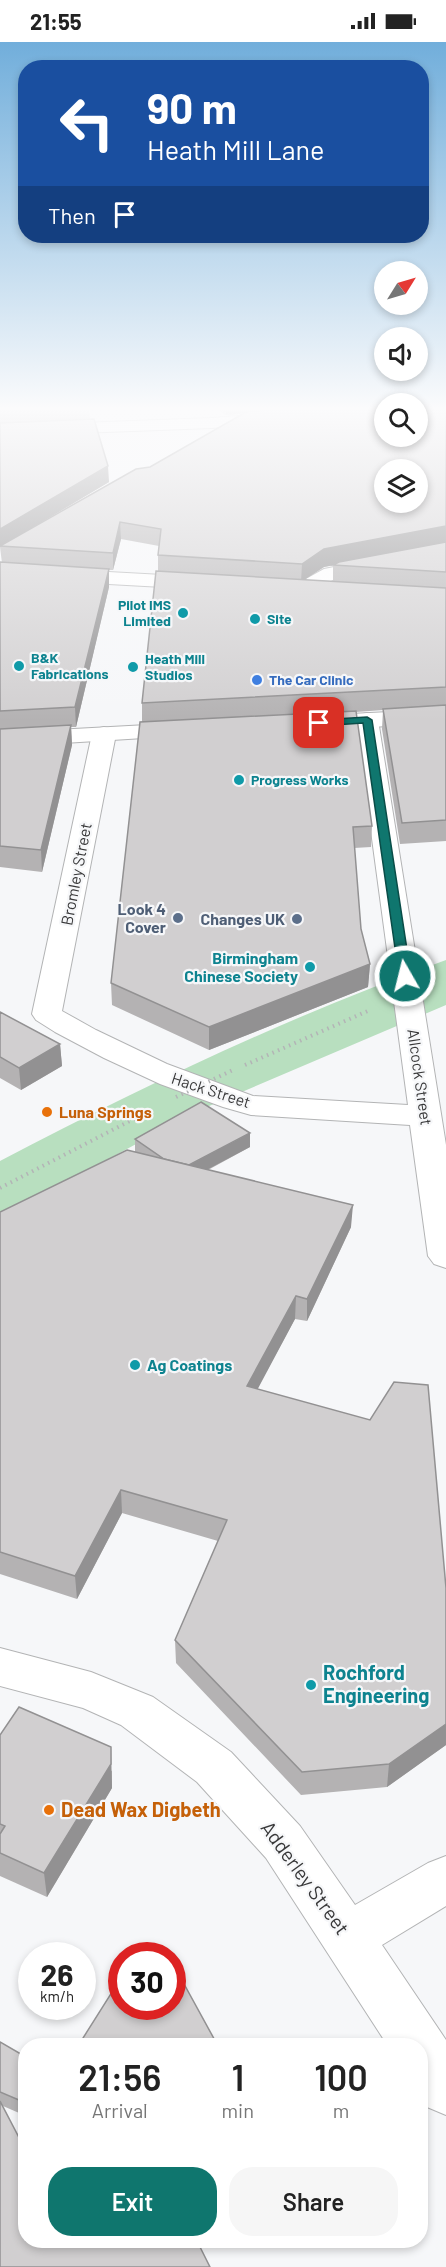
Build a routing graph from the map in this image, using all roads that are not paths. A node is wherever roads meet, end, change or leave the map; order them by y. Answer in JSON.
{"nodes":[{"id":1,"x":446,"y":551,"type":"edge"},
{"id":2,"x":0,"y":572,"type":"edge"},
{"id":3,"x":221,"y":584,"type":"edge"},
{"id":4,"x":279,"y":587,"type":"edge"},
{"id":5,"x":302,"y":589,"type":"junction"},
{"id":6,"x":338,"y":591,"type":"edge"},
{"id":7,"x":446,"y":716,"type":"edge"},
{"id":8,"x":367,"y":720,"type":"junction"},
{"id":9,"x":295,"y":724,"type":"edge"},
{"id":10,"x":211,"y":728,"type":"edge"},
{"id":11,"x":104,"y":734,"type":"junction"},
{"id":12,"x":0,"y":740,"type":"edge"},
{"id":13,"x":47,"y":1014,"type":"joint"},
{"id":14,"x":425,"y":1116,"type":"junction"},
{"id":15,"x":446,"y":1256,"type":"edge"},
{"id":16,"x":0,"y":1667,"type":"edge"},
{"id":17,"x":446,"y":1879,"type":"edge"},
{"id":18,"x":348,"y":1937,"type":"junction"},
{"id":19,"x":413,"y":2038,"type":"edge"},
{"id":20,"x":428,"y":2061,"type":"edge"},
{"id":21,"x":446,"y":2088,"type":"edge"}],
"edges":[{"from":1,"to":5,"type":"street"},
{"from":2,"to":3,"type":"street"},
{"from":4,"to":5,"type":"street"},
{"from":5,"to":6,"type":"street"},
{"from":7,"to":8,"type":"street"},
{"from":8,"to":9,"type":"street"},
{"from":8,"to":14,"type":"street","name":"Allcock Street"},
{"from":10,"to":11,"type":"street"},
{"from":11,"to":12,"type":"street"},
{"from":11,"to":13,"type":"street","name":"Bromley Street"},
{"from":13,"to":14,"type":"street","name":"Hack Street"},
{"from":14,"to":15,"type":"street","name":"Allcock Street"},
{"from":16,"to":18,"type":"street","name":"Adderley Street"},
{"from":17,"to":18,"type":"street"},
{"from":18,"to":19,"type":"street","name":"Adderley Street"},
{"from":20,"to":21,"type":"street","name":"Adderley Street"}]}
